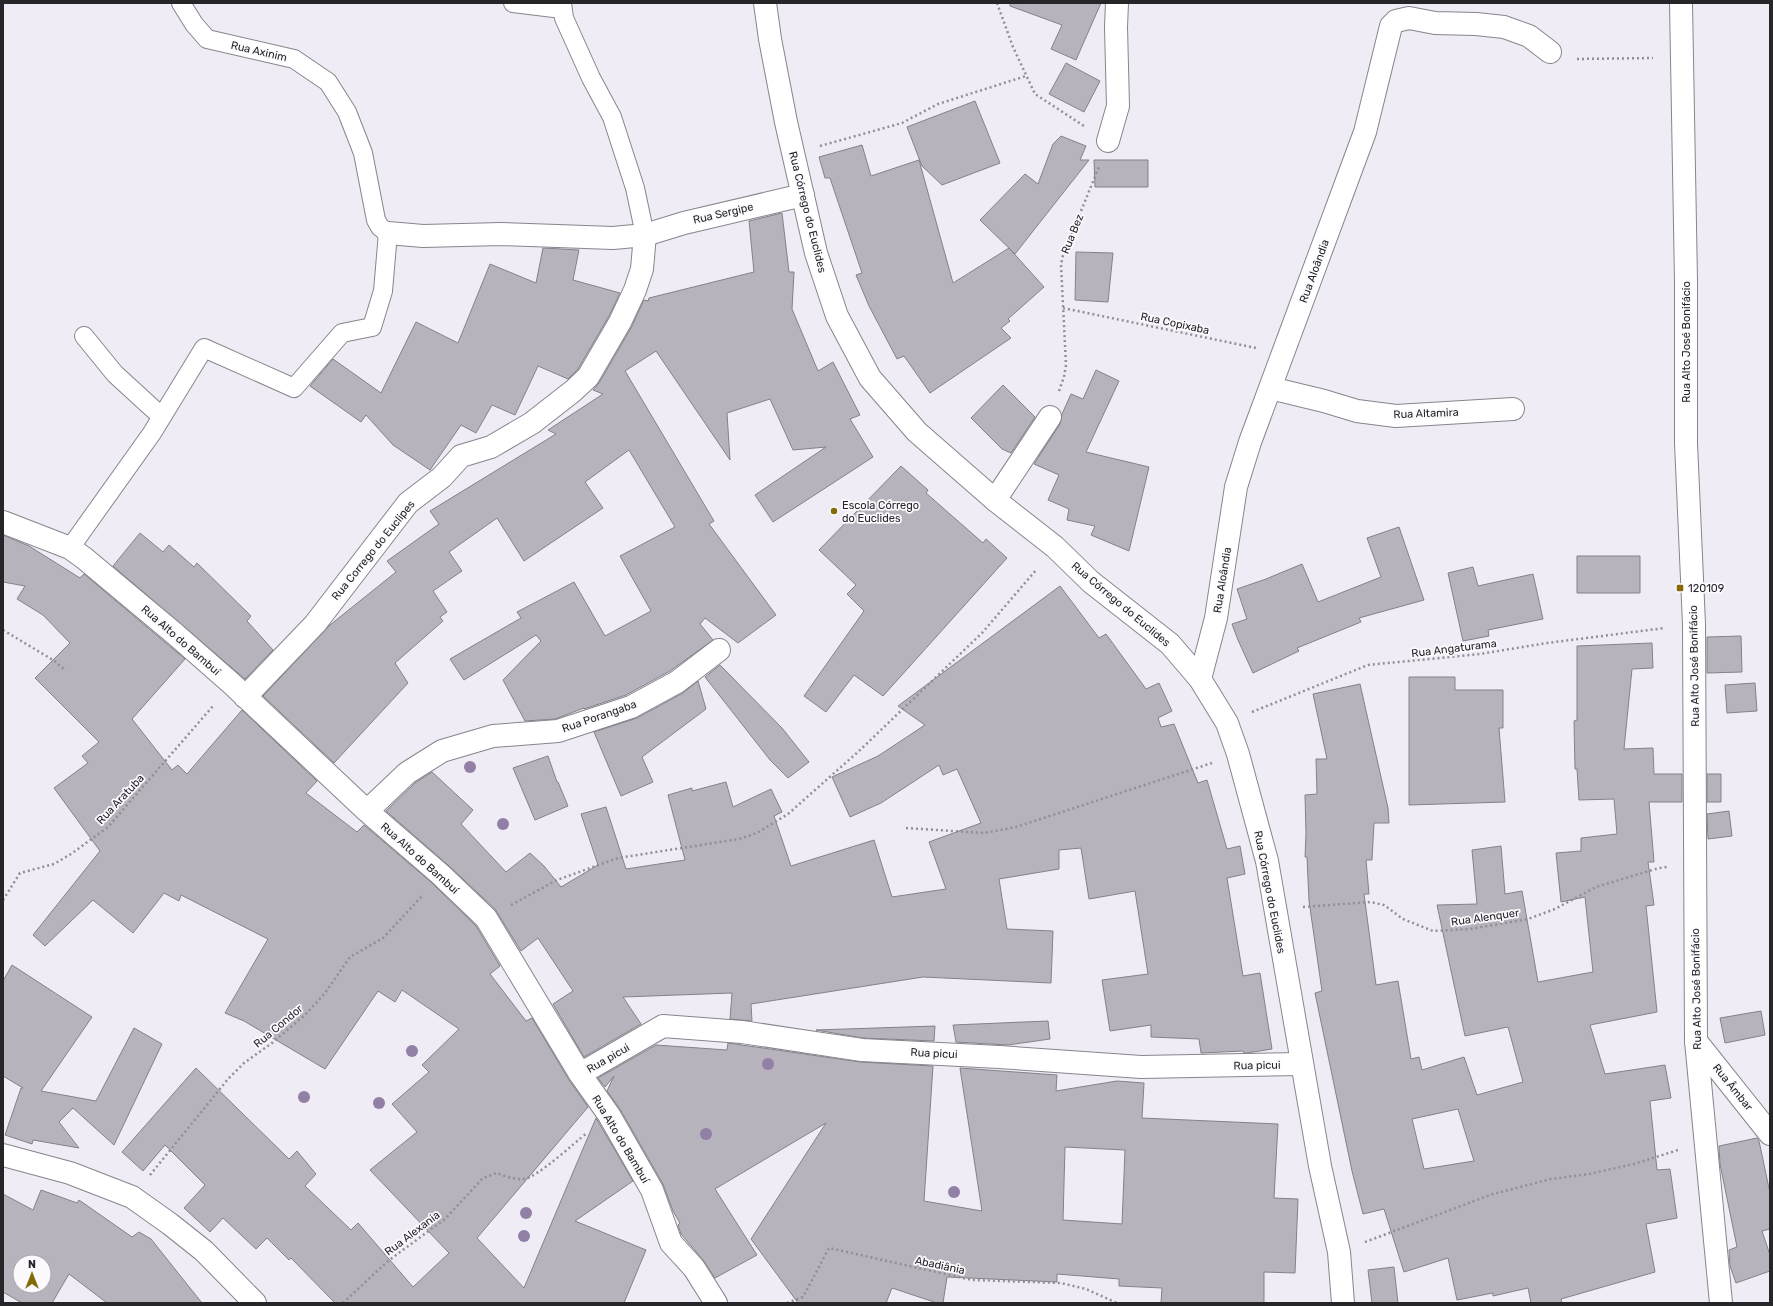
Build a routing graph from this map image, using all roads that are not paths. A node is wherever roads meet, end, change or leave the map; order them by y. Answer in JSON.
{"nodes":[{"id":1,"x":181,"y":3,"type":"edge"},
{"id":2,"x":513,"y":3,"type":"edge"},
{"id":3,"x":765,"y":3,"type":"edge"},
{"id":4,"x":1117,"y":3,"type":"edge"},
{"id":5,"x":1682,"y":3,"type":"edge"},
{"id":6,"x":562,"y":6,"type":"edge"},
{"id":7,"x":1550,"y":52,"type":"road end"},
{"id":8,"x":1108,"y":141,"type":"road end"},
{"id":9,"x":803,"y":195,"type":"junction"},
{"id":10,"x":388,"y":233,"type":"junction"},
{"id":11,"x":645,"y":236,"type":"junction"},
{"id":12,"x":84,"y":336,"type":"dead end"},
{"id":13,"x":1270,"y":388,"type":"junction"},
{"id":14,"x":1514,"y":409,"type":"dead end"},
{"id":15,"x":162,"y":417,"type":"junction"},
{"id":16,"x":1050,"y":417,"type":"road end"},
{"id":17,"x":995,"y":500,"type":"junction"},
{"id":18,"x":3,"y":522,"type":"edge"},
{"id":19,"x":70,"y":548,"type":"junction"},
{"id":20,"x":719,"y":650,"type":"dead end"},
{"id":21,"x":1200,"y":679,"type":"junction"},
{"id":22,"x":239,"y":691,"type":"junction"},
{"id":23,"x":367,"y":811,"type":"junction"},
{"id":24,"x":1696,"y":1041,"type":"junction"},
{"id":25,"x":1302,"y":1064,"type":"junction"},
{"id":26,"x":580,"y":1074,"type":"junction"},
{"id":27,"x":1770,"y":1134,"type":"edge"},
{"id":28,"x":3,"y":1155,"type":"edge"},
{"id":29,"x":255,"y":1303,"type":"edge"},
{"id":30,"x":716,"y":1303,"type":"edge"},
{"id":31,"x":1343,"y":1303,"type":"edge"},
{"id":32,"x":1722,"y":1303,"type":"edge"}],
"edges":[{"from":1,"to":10,"type":"lane","name":"Rua Axinim"},
{"from":2,"to":6,"type":"lane"},
{"from":3,"to":9,"type":"street","name":"Rua Córrego do Euclides"},
{"from":4,"to":8,"type":"street"},
{"from":5,"to":24,"type":"street","name":"Rua Alto José Bonifácio"},
{"from":6,"to":11,"type":"lane"},
{"from":7,"to":13,"type":"street","name":"Rua Aloândia"},
{"from":9,"to":11,"type":"street","name":"Rua Sergipe"},
{"from":9,"to":17,"type":"street","name":"Rua Córrego do Euclides"},
{"from":10,"to":11,"type":"street","name":"Rua Sergipe"},
{"from":10,"to":15,"type":"lane"},
{"from":11,"to":22,"type":"street","name":"Rua Corrego do Euclipes"},
{"from":12,"to":15,"type":"lane"},
{"from":13,"to":14,"type":"street","name":"Rua Altamira"},
{"from":13,"to":21,"type":"street","name":"Rua Aloândia"},
{"from":15,"to":19,"type":"lane"},
{"from":16,"to":17,"type":"street"},
{"from":17,"to":21,"type":"street","name":"Rua Córrego do Euclides"},
{"from":18,"to":19,"type":"street","name":"Rua Alto do Bambuí"},
{"from":19,"to":22,"type":"street","name":"Rua Alto do Bambuí"},
{"from":20,"to":23,"type":"street","name":"Rua Porangaba"},
{"from":21,"to":25,"type":"street","name":"Rua Córrego do Euclides"},
{"from":22,"to":23,"type":"street","name":"Rua Alto do Bambuí"},
{"from":23,"to":26,"type":"street","name":"Rua Alto do Bambuí"},
{"from":24,"to":27,"type":"street","name":"Rua Âmbar"},
{"from":24,"to":32,"type":"street","name":"Rua Alto José Bonifácio"},
{"from":25,"to":26,"type":"street","name":"Rua picui"},
{"from":25,"to":31,"type":"street","name":"Rua Córrego do Euclides"},
{"from":26,"to":30,"type":"street","name":"Rua Alto do Bambuí"},
{"from":28,"to":29,"type":"street"}]}
